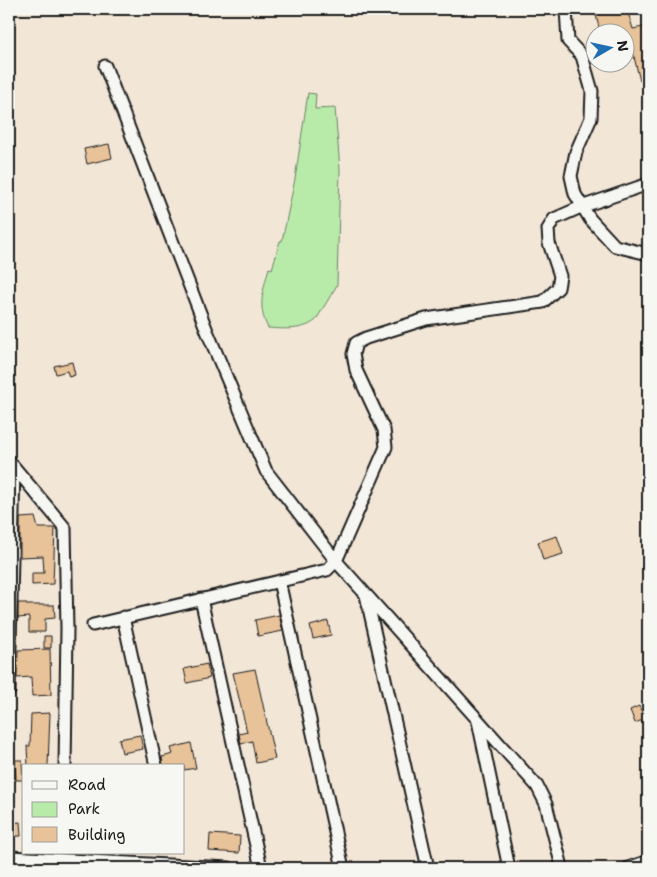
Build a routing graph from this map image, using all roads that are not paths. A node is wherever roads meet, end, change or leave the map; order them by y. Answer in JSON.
{"nodes":[{"id":1,"x":570,"y":10,"type":"edge"},
{"id":2,"x":105,"y":66,"type":"dead end"},
{"id":3,"x":648,"y":184,"type":"edge"},
{"id":4,"x":581,"y":207,"type":"junction"},
{"id":5,"x":648,"y":254,"type":"edge"},
{"id":6,"x":11,"y":464,"type":"edge"},
{"id":7,"x":336,"y":561,"type":"junction"},
{"id":8,"x":279,"y":580,"type":"junction"},
{"id":9,"x":366,"y":593,"type":"junction"},
{"id":10,"x":201,"y":599,"type":"junction"},
{"id":11,"x":123,"y":618,"type":"junction"},
{"id":12,"x":93,"y":625,"type":"dead end"},
{"id":13,"x":9,"y":691,"type":"edge"},
{"id":14,"x":478,"y":719,"type":"junction"},
{"id":15,"x":65,"y":764,"type":"edge"},
{"id":16,"x":156,"y":764,"type":"edge"},
{"id":17,"x":175,"y":854,"type":"edge"},
{"id":18,"x":9,"y":857,"type":"edge"},
{"id":19,"x":63,"y":860,"type":"edge"},
{"id":20,"x":648,"y":861,"type":"edge"},
{"id":21,"x":561,"y":863,"type":"dead end"},
{"id":22,"x":178,"y":865,"type":"junction"},
{"id":23,"x":230,"y":868,"type":"edge"},
{"id":24,"x":261,"y":868,"type":"edge"},
{"id":25,"x":343,"y":868,"type":"edge"},
{"id":26,"x":428,"y":868,"type":"edge"},
{"id":27,"x":509,"y":868,"type":"edge"},
{"id":28,"x":628,"y":868,"type":"edge"}],
"edges":[{"from":1,"to":4,"type":"street"},
{"from":2,"to":7,"type":"street"},
{"from":3,"to":4,"type":"street"},
{"from":4,"to":5,"type":"street"},
{"from":4,"to":7,"type":"street"},
{"from":6,"to":13,"type":"street"},
{"from":6,"to":15,"type":"street"},
{"from":7,"to":8,"type":"street"},
{"from":7,"to":9,"type":"street"},
{"from":8,"to":10,"type":"street"},
{"from":8,"to":25,"type":"street"},
{"from":9,"to":14,"type":"street"},
{"from":9,"to":26,"type":"street"},
{"from":10,"to":11,"type":"street"},
{"from":10,"to":24,"type":"street"},
{"from":11,"to":12,"type":"street"},
{"from":11,"to":16,"type":"street"},
{"from":14,"to":21,"type":"street"},
{"from":14,"to":27,"type":"street"},
{"from":17,"to":22,"type":"street"},
{"from":18,"to":19,"type":"street"},
{"from":19,"to":22,"type":"street"},
{"from":20,"to":28,"type":"street"},
{"from":22,"to":23,"type":"street"}]}
